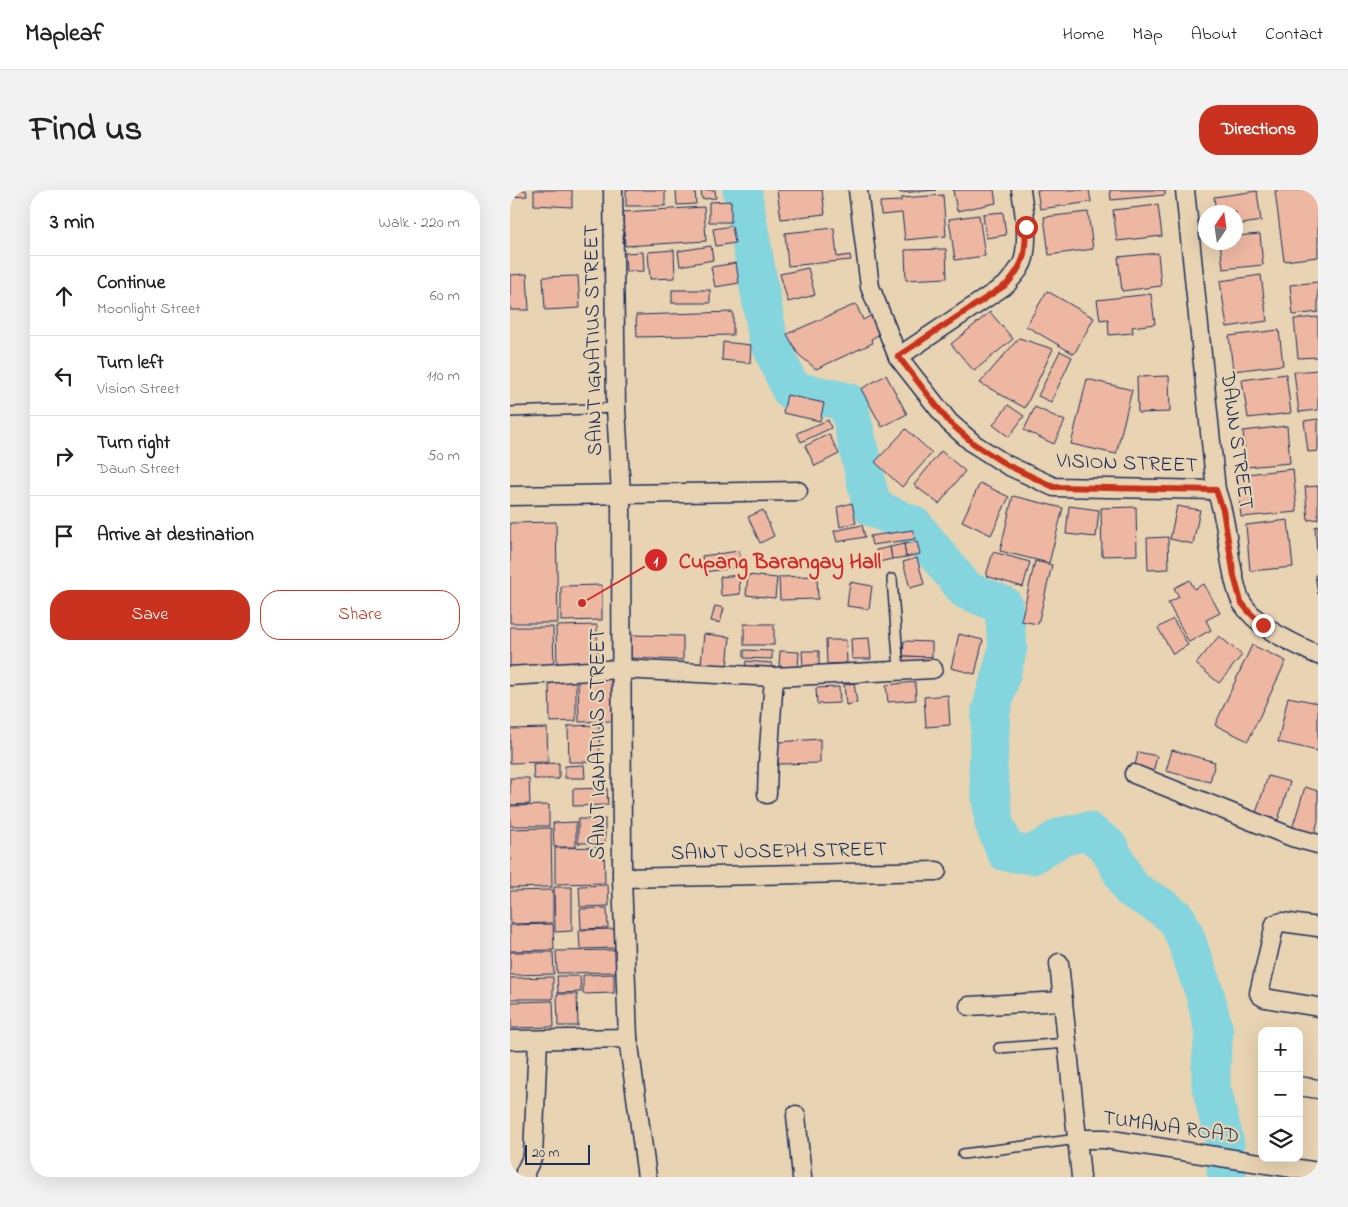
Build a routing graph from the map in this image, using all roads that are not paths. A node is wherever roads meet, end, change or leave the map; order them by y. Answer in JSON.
{"nodes":[{"id":1,"x":613,"y":190,"type":"edge"},
{"id":2,"x":858,"y":190,"type":"edge"},
{"id":3,"x":1021,"y":190,"type":"edge"},
{"id":4,"x":1185,"y":190,"type":"edge"},
{"id":5,"x":898,"y":356,"type":"junction"},
{"id":6,"x":616,"y":408,"type":"junction"},
{"id":7,"x":510,"y":412,"type":"edge"},
{"id":8,"x":1216,"y":490,"type":"junction"},
{"id":9,"x":798,"y":491,"type":"dead end"},
{"id":10,"x":621,"y":494,"type":"junction"},
{"id":11,"x":510,"y":496,"type":"edge"},
{"id":12,"x":892,"y":579,"type":"dead end"},
{"id":13,"x":1318,"y":655,"type":"edge"},
{"id":14,"x":620,"y":669,"type":"junction"},
{"id":15,"x":933,"y":669,"type":"dead end"},
{"id":16,"x":899,"y":670,"type":"junction"},
{"id":17,"x":510,"y":676,"type":"edge"},
{"id":18,"x":774,"y":677,"type":"junction"},
{"id":19,"x":1134,"y":774,"type":"dead end"},
{"id":20,"x":767,"y":794,"type":"dead end"},
{"id":21,"x":1318,"y":844,"type":"edge"},
{"id":22,"x":937,"y":871,"type":"dead end"},
{"id":23,"x":622,"y":878,"type":"junction"},
{"id":24,"x":1318,"y":927,"type":"edge"},
{"id":25,"x":1059,"y":963,"type":"dead end"},
{"id":26,"x":1063,"y":1001,"type":"junction"},
{"id":27,"x":969,"y":1006,"type":"dead end"},
{"id":28,"x":1318,"y":1007,"type":"edge"},
{"id":29,"x":628,"y":1038,"type":"junction"},
{"id":30,"x":510,"y":1040,"type":"edge"},
{"id":31,"x":538,"y":1040,"type":"junction"},
{"id":32,"x":1068,"y":1043,"type":"junction"},
{"id":33,"x":999,"y":1048,"type":"dead end"},
{"id":34,"x":1303,"y":1087,"type":"edge"},
{"id":35,"x":1318,"y":1090,"type":"edge"},
{"id":36,"x":796,"y":1115,"type":"dead end"},
{"id":37,"x":1078,"y":1139,"type":"junction"},
{"id":38,"x":963,"y":1154,"type":"dead end"},
{"id":39,"x":1318,"y":1172,"type":"edge"},
{"id":40,"x":525,"y":1177,"type":"edge"},
{"id":41,"x":647,"y":1177,"type":"edge"},
{"id":42,"x":802,"y":1177,"type":"edge"},
{"id":43,"x":1082,"y":1177,"type":"edge"}],
"edges":[{"from":1,"to":6,"type":"street","name":"SAINT IGNATIUS STREET"},
{"from":2,"to":5,"type":"street","name":"VISION STREET"},
{"from":3,"to":5,"type":"street"},
{"from":4,"to":8,"type":"street","name":"DAWN STREET"},
{"from":5,"to":8,"type":"street","name":"VISION STREET"},
{"from":6,"to":7,"type":"lane"},
{"from":6,"to":10,"type":"street","name":"SAINT IGNATIUS STREET"},
{"from":8,"to":13,"type":"street","name":"DAWN STREET"},
{"from":9,"to":10,"type":"street"},
{"from":10,"to":11,"type":"street"},
{"from":10,"to":14,"type":"street","name":"SAINT IGNATIUS STREET"},
{"from":12,"to":16,"type":"lane"},
{"from":14,"to":17,"type":"street"},
{"from":14,"to":18,"type":"street"},
{"from":14,"to":23,"type":"street","name":"SAINT IGNATIUS STREET"},
{"from":15,"to":16,"type":"street"},
{"from":16,"to":18,"type":"street"},
{"from":18,"to":20,"type":"street"},
{"from":19,"to":21,"type":"street"},
{"from":22,"to":23,"type":"street","name":"SAINT JOSEPH STREET"},
{"from":23,"to":29,"type":"street","name":"SAINT IGNATIUS STREET"},
{"from":24,"to":28,"type":"street"},
{"from":25,"to":26,"type":"street"},
{"from":26,"to":27,"type":"street"},
{"from":26,"to":32,"type":"street"},
{"from":29,"to":31,"type":"street"},
{"from":29,"to":41,"type":"street","name":"SAINT IGNATIUS STREET"},
{"from":30,"to":31,"type":"street"},
{"from":31,"to":40,"type":"street"},
{"from":32,"to":33,"type":"lane"},
{"from":32,"to":37,"type":"street"},
{"from":34,"to":35,"type":"street"},
{"from":36,"to":42,"type":"street"},
{"from":37,"to":38,"type":"lane"},
{"from":37,"to":39,"type":"street","name":"TUMANA ROAD"},
{"from":37,"to":43,"type":"street"}]}
